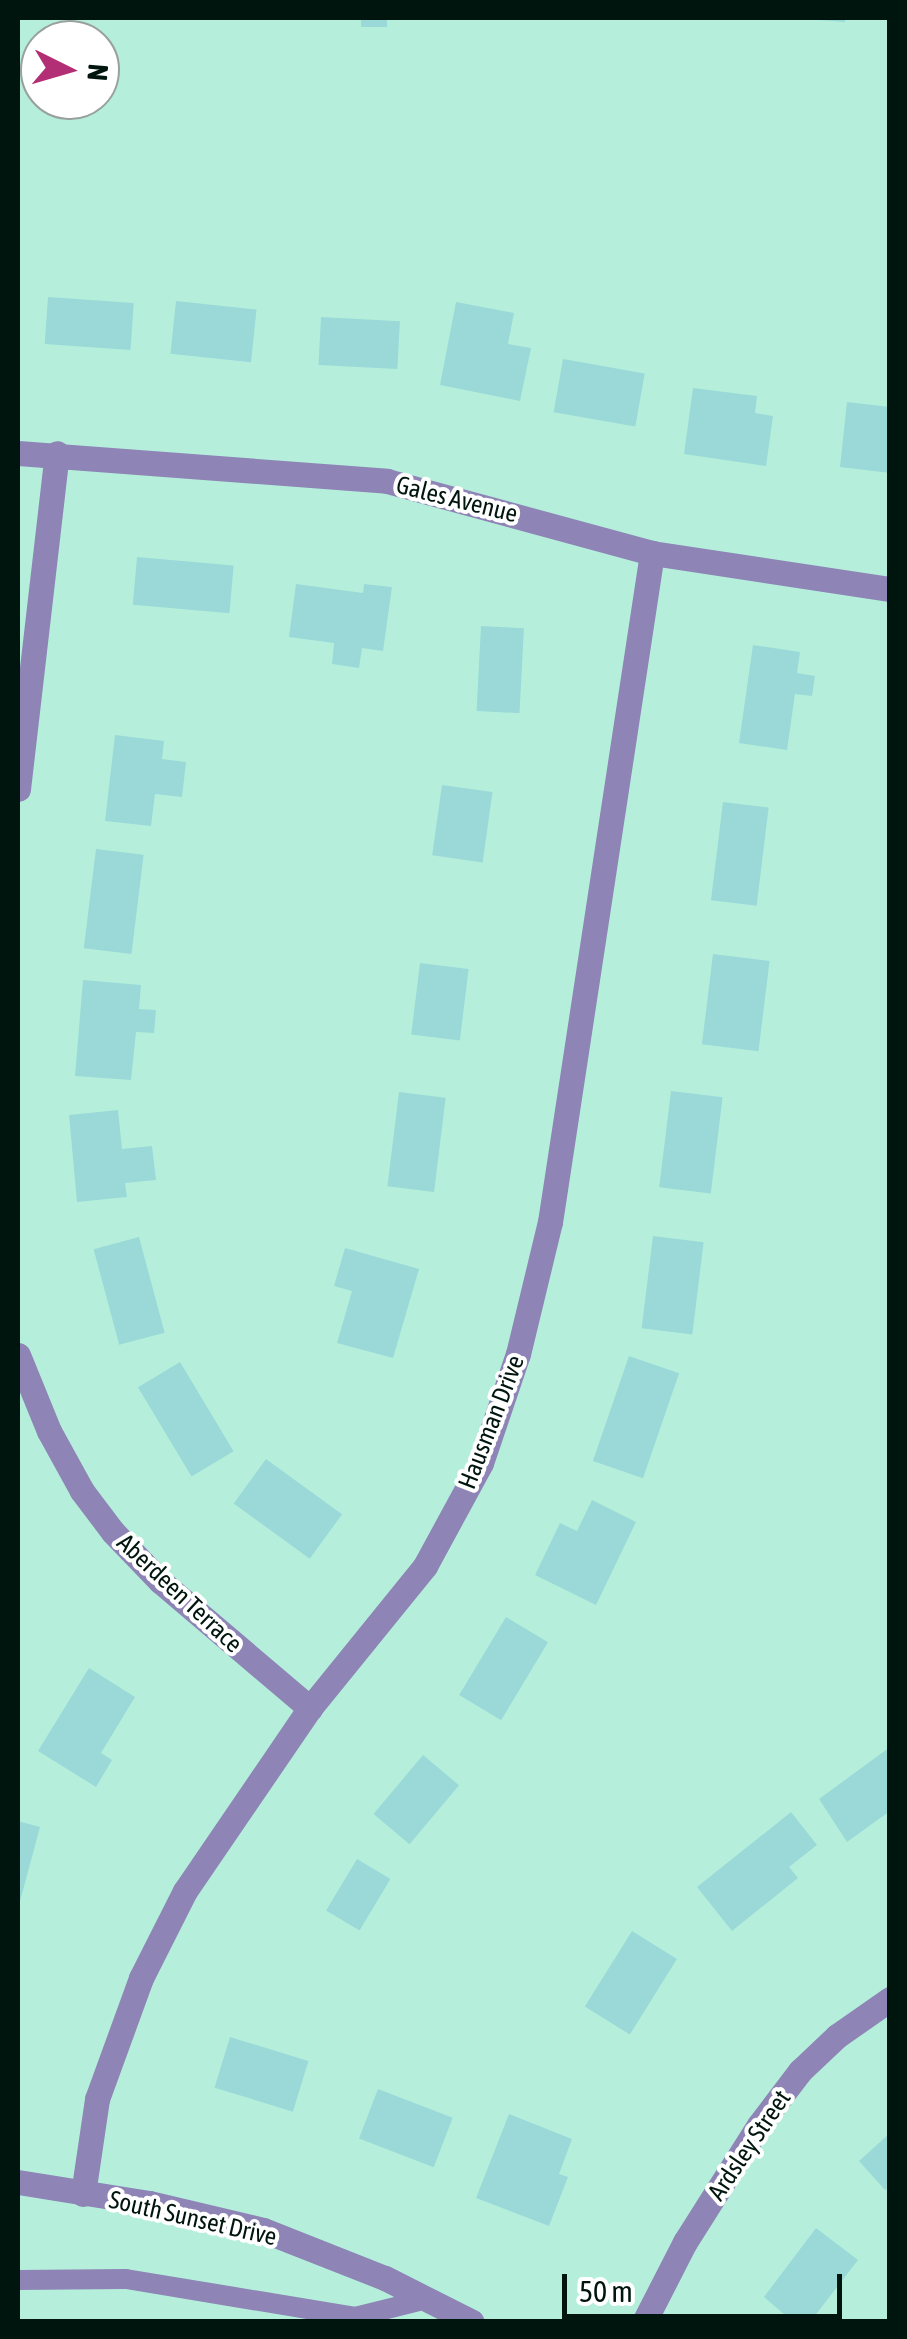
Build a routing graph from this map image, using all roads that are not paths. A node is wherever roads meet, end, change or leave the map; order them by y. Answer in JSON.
{"nodes":[{"id":1,"x":18,"y":453,"type":"edge"},
{"id":2,"x":57,"y":453,"type":"junction"},
{"id":3,"x":652,"y":553,"type":"junction"},
{"id":4,"x":890,"y":589,"type":"edge"},
{"id":5,"x":18,"y":788,"type":"edge"},
{"id":6,"x":18,"y":1355,"type":"edge"},
{"id":7,"x":310,"y":1708,"type":"junction"},
{"id":8,"x":890,"y":1998,"type":"edge"},
{"id":9,"x":18,"y":2182,"type":"edge"},
{"id":10,"x":83,"y":2194,"type":"junction"},
{"id":11,"x":18,"y":2280,"type":"edge"},
{"id":12,"x":428,"y":2299,"type":"junction"},
{"id":13,"x":472,"y":2322,"type":"edge"},
{"id":14,"x":644,"y":2322,"type":"edge"}],
"edges":[{"from":1,"to":2,"type":"street","name":"Gales Avenue"},
{"from":2,"to":3,"type":"street","name":"Gales Avenue"},
{"from":2,"to":5,"type":"street"},
{"from":3,"to":4,"type":"street","name":"Gales Avenue"},
{"from":3,"to":7,"type":"street","name":"Hausman Drive"},
{"from":6,"to":7,"type":"street","name":"Aberdeen Terrace"},
{"from":7,"to":10,"type":"street","name":"Hausman Drive"},
{"from":8,"to":14,"type":"street","name":"Ardsley Street"},
{"from":9,"to":10,"type":"street","name":"South Sunset Drive"},
{"from":10,"to":12,"type":"street","name":"South Sunset Drive"},
{"from":11,"to":12,"type":"lane"},
{"from":12,"to":13,"type":"street","name":"South Sunset Drive"}]}
